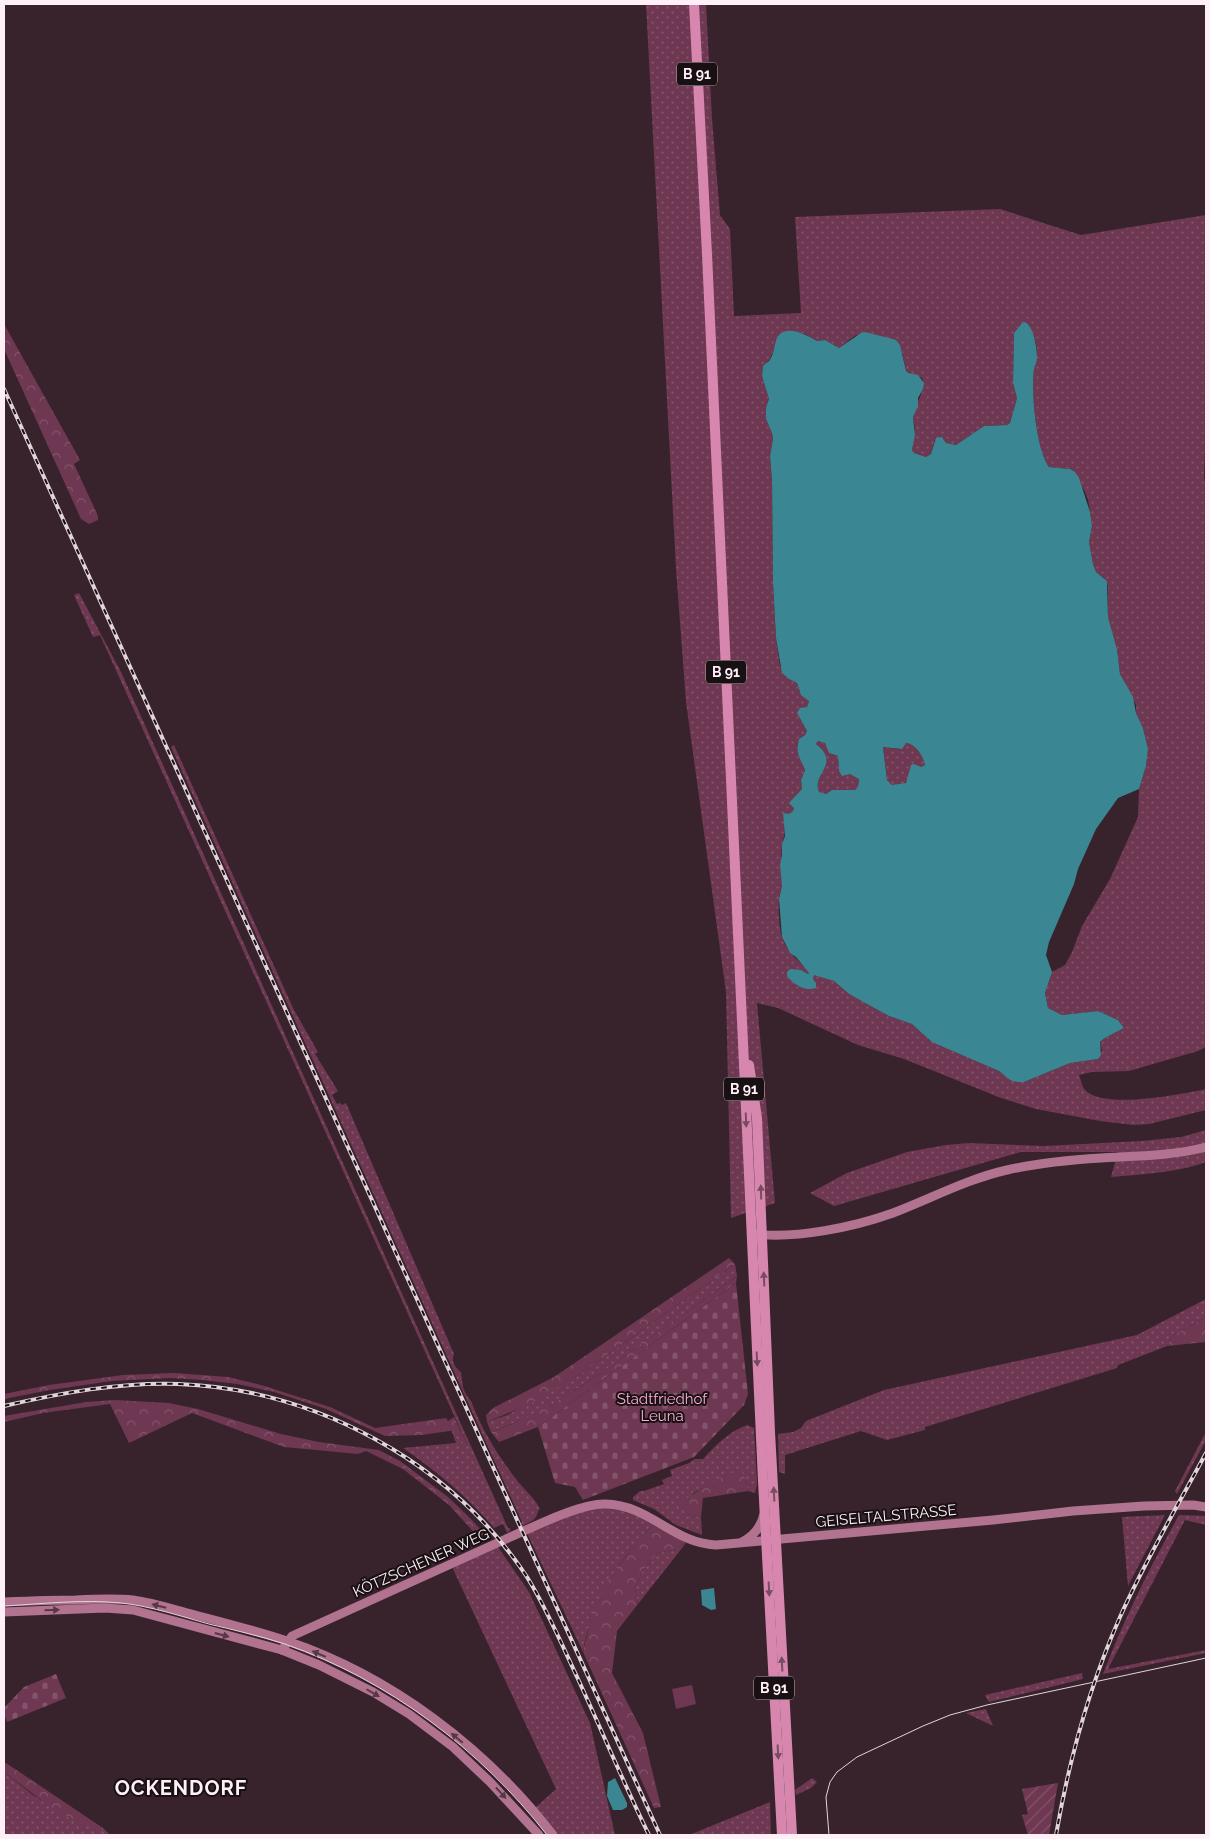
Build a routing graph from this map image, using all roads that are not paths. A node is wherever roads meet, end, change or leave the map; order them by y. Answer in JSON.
{"nodes":[{"id":1,"x":694,"y":4,"type":"edge"},
{"id":2,"x":1206,"y":1147,"type":"edge"},
{"id":3,"x":757,"y":1234,"type":"junction"},
{"id":4,"x":1206,"y":1507,"type":"edge"},
{"id":5,"x":577,"y":1509,"type":"joint"},
{"id":6,"x":764,"y":1512,"type":"junction"},
{"id":7,"x":771,"y":1540,"type":"junction"},
{"id":8,"x":740,"y":1543,"type":"junction"},
{"id":9,"x":4,"y":1602,"type":"edge"},
{"id":10,"x":4,"y":1612,"type":"edge"},
{"id":11,"x":288,"y":1641,"type":"junction"},
{"id":12,"x":282,"y":1650,"type":"junction"},
{"id":13,"x":539,"y":1835,"type":"edge"},
{"id":14,"x":552,"y":1835,"type":"edge"},
{"id":15,"x":782,"y":1835,"type":"edge"},
{"id":16,"x":792,"y":1835,"type":"edge"}],
"edges":[{"from":1,"to":3,"type":"main road","number":"B 91"},
{"from":2,"to":3,"type":"main road"},
{"from":3,"to":6,"type":"main road","number":"B 91","one_way":true},
{"from":7,"to":3,"type":"main road","number":"B 91","one_way":true},
{"from":4,"to":7,"type":"main road","name":"GEISELTALSTRASSE"},
{"from":5,"to":8,"type":"main road","name":"GEISELTALSTRASSE"},
{"from":5,"to":11,"type":"main road","name":"KÖTZSCHENER WEG"},
{"from":6,"to":7,"type":"main road","number":"B 91"},
{"from":6,"to":8,"type":"main road"},
{"from":7,"to":8,"type":"main road","name":"GEISELTALSTRASSE"},
{"from":7,"to":15,"type":"main road","number":"B 91","one_way":true},
{"from":16,"to":7,"type":"main road","number":"B 91","one_way":true},
{"from":11,"to":9,"type":"main road","one_way":true},
{"from":10,"to":12,"type":"main road","one_way":true},
{"from":11,"to":12,"type":"main road","name":"KÖTZSCHENER WEG"},
{"from":14,"to":11,"type":"main road","one_way":true},
{"from":12,"to":13,"type":"main road","one_way":true}]}
